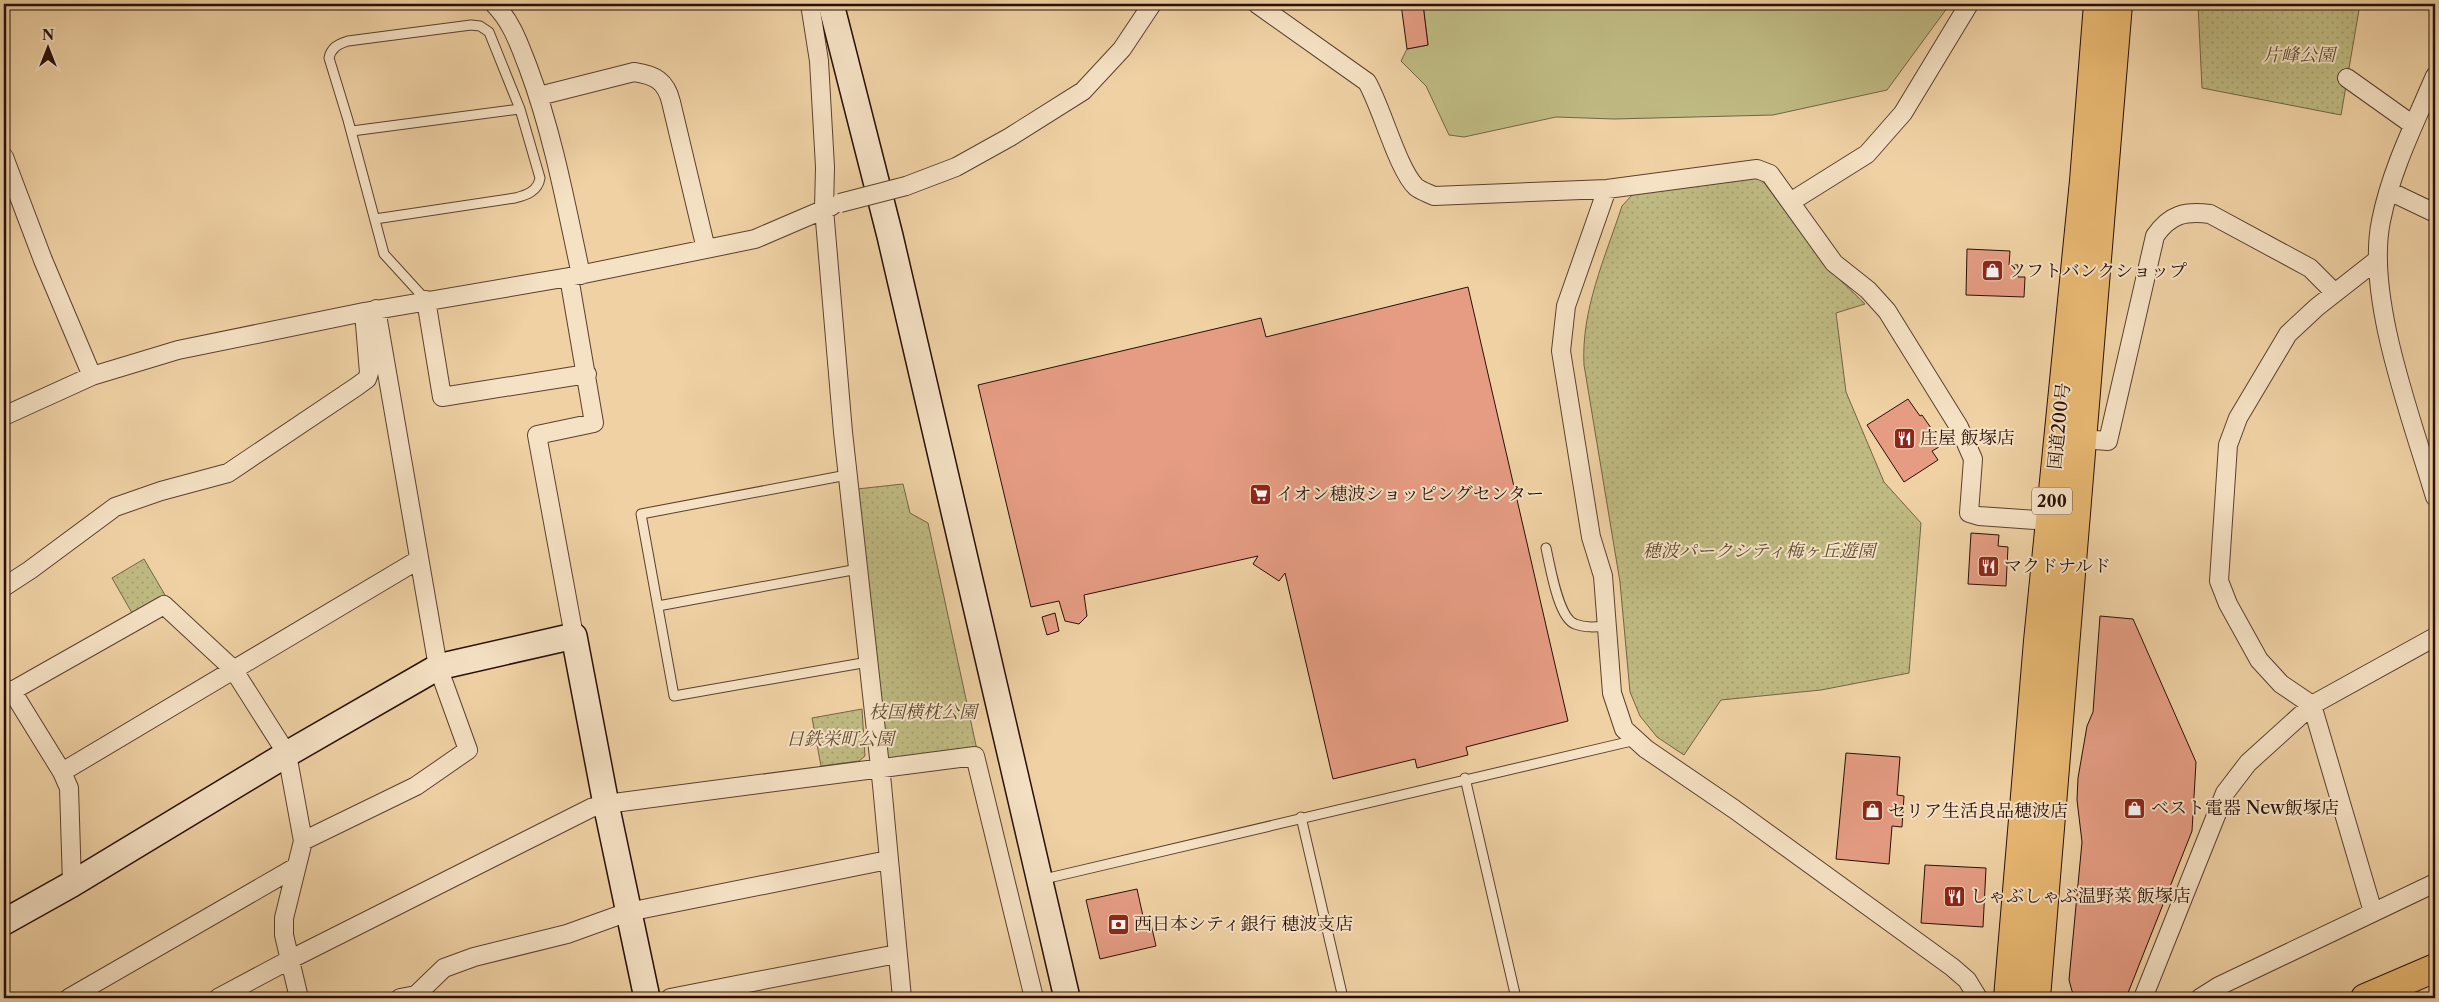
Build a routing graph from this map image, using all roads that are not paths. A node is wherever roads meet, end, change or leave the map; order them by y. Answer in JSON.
{"nodes":[{"id":1,"x":494,"y":4,"type":"edge"},
{"id":2,"x":810,"y":4,"type":"edge"},
{"id":3,"x":831,"y":4,"type":"edge"},
{"id":4,"x":1152,"y":4,"type":"edge"},
{"id":5,"x":1256,"y":4,"type":"edge"},
{"id":6,"x":1969,"y":4,"type":"edge"},
{"id":7,"x":2098,"y":4,"type":"edge"},
{"id":8,"x":2118,"y":4,"type":"edge"},
{"id":9,"x":2435,"y":76,"type":"edge"},
{"id":10,"x":2347,"y":78,"type":"dead end"},
{"id":11,"x":539,"y":96,"type":"junction"},
{"id":12,"x":2428,"y":106,"type":"edge"},
{"id":13,"x":520,"y":109,"type":"junction"},
{"id":14,"x":2413,"y":125,"type":"junction"},
{"id":15,"x":352,"y":132,"type":"junction"},
{"id":16,"x":4,"y":157,"type":"edge"},
{"id":17,"x":1607,"y":189,"type":"junction"},
{"id":18,"x":2389,"y":191,"type":"junction"},
{"id":19,"x":1792,"y":201,"type":"junction"},
{"id":20,"x":832,"y":206,"type":"junction"},
{"id":21,"x":2435,"y":213,"type":"edge"},
{"id":22,"x":375,"y":219,"type":"junction"},
{"id":23,"x":706,"y":249,"type":"junction"},
{"id":24,"x":2377,"y":260,"type":"junction"},
{"id":25,"x":575,"y":276,"type":"junction"},
{"id":26,"x":2335,"y":293,"type":"junction"},
{"id":27,"x":426,"y":300,"type":"junction"},
{"id":28,"x":370,"y":310,"type":"junction"},
{"id":29,"x":587,"y":374,"type":"junction"},
{"id":30,"x":92,"y":376,"type":"junction"},
{"id":31,"x":4,"y":416,"type":"edge"},
{"id":32,"x":2082,"y":439,"type":"junction"},
{"id":33,"x":848,"y":475,"type":"junction"},
{"id":34,"x":2435,"y":497,"type":"edge"},
{"id":35,"x":2050,"y":521,"type":"junction"},
{"id":36,"x":1546,"y":548,"type":"dead end"},
{"id":37,"x":418,"y":560,"type":"junction"},
{"id":38,"x":858,"y":569,"type":"junction"},
{"id":39,"x":4,"y":587,"type":"edge"},
{"id":40,"x":658,"y":606,"type":"junction"},
{"id":41,"x":1606,"y":626,"type":"junction"},
{"id":42,"x":574,"y":636,"type":"junction"},
{"id":43,"x":2435,"y":637,"type":"edge"},
{"id":44,"x":868,"y":662,"type":"junction"},
{"id":45,"x":438,"y":667,"type":"junction"},
{"id":46,"x":233,"y":669,"type":"junction"},
{"id":47,"x":8,"y":689,"type":"edge"},
{"id":48,"x":2312,"y":706,"type":"junction"},
{"id":49,"x":1636,"y":740,"type":"junction"},
{"id":50,"x":287,"y":754,"type":"junction"},
{"id":51,"x":879,"y":769,"type":"junction"},
{"id":52,"x":62,"y":772,"type":"junction"},
{"id":53,"x":1465,"y":778,"type":"junction"},
{"id":54,"x":606,"y":804,"type":"junction"},
{"id":55,"x":1301,"y":817,"type":"junction"},
{"id":56,"x":303,"y":840,"type":"junction"},
{"id":57,"x":888,"y":860,"type":"junction"},
{"id":58,"x":296,"y":866,"type":"junction"},
{"id":59,"x":1040,"y":880,"type":"junction"},
{"id":60,"x":2435,"y":883,"type":"edge"},
{"id":61,"x":72,"y":884,"type":"junction"},
{"id":62,"x":628,"y":912,"type":"junction"},
{"id":63,"x":2372,"y":912,"type":"junction"},
{"id":64,"x":4,"y":922,"type":"edge"},
{"id":65,"x":897,"y":954,"type":"junction"},
{"id":66,"x":291,"y":958,"type":"junction"},
{"id":67,"x":2435,"y":968,"type":"edge"},
{"id":68,"x":411,"y":997,"type":"edge"},
{"id":69,"x":69,"y":998,"type":"edge"},
{"id":70,"x":218,"y":998,"type":"edge"},
{"id":71,"x":299,"y":998,"type":"edge"},
{"id":72,"x":647,"y":998,"type":"edge"},
{"id":73,"x":670,"y":998,"type":"edge"},
{"id":74,"x":902,"y":998,"type":"edge"},
{"id":75,"x":1034,"y":998,"type":"edge"},
{"id":76,"x":1067,"y":998,"type":"edge"},
{"id":77,"x":1343,"y":998,"type":"edge"},
{"id":78,"x":1516,"y":998,"type":"edge"},
{"id":79,"x":1978,"y":998,"type":"edge"},
{"id":80,"x":2008,"y":998,"type":"edge"},
{"id":81,"x":2036,"y":998,"type":"edge"},
{"id":82,"x":2143,"y":998,"type":"edge"},
{"id":83,"x":2200,"y":998,"type":"edge"},
{"id":84,"x":2365,"y":998,"type":"edge"}],
"edges":[{"from":1,"to":11,"type":"street"},
{"from":2,"to":20,"type":"street"},
{"from":3,"to":59,"type":"street"},
{"from":4,"to":20,"type":"street","bridge":true},
{"from":5,"to":17,"type":"street"},
{"from":6,"to":19,"type":"street"},
{"from":7,"to":35,"type":"main road","name":"国道200号","number":"200"},
{"from":8,"to":32,"type":"main road","name":"国道200号","number":"200"},
{"from":9,"to":12,"type":"street"},
{"from":10,"to":14,"type":"street"},
{"from":11,"to":23,"type":"street"},
{"from":11,"to":25,"type":"street"},
{"from":12,"to":14,"type":"street"},
{"from":13,"to":15,"type":"lane"},
{"from":13,"to":15,"type":"lane"},
{"from":13,"to":22,"type":"lane"},
{"from":14,"to":18,"type":"street"},
{"from":15,"to":22,"type":"lane"},
{"from":16,"to":30,"type":"street"},
{"from":17,"to":19,"type":"street"},
{"from":17,"to":41,"type":"street"},
{"from":18,"to":21,"type":"street"},
{"from":18,"to":24,"type":"street"},
{"from":19,"to":35,"type":"street"},
{"from":20,"to":23,"type":"street"},
{"from":20,"to":33,"type":"street"},
{"from":22,"to":27,"type":"lane"},
{"from":23,"to":25,"type":"street"},
{"from":24,"to":26,"type":"street"},
{"from":24,"to":34,"type":"street"},
{"from":25,"to":27,"type":"street"},
{"from":25,"to":29,"type":"street"},
{"from":26,"to":32,"type":"street"},
{"from":26,"to":48,"type":"street"},
{"from":27,"to":28,"type":"street"},
{"from":27,"to":29,"type":"street"},
{"from":28,"to":30,"type":"street"},
{"from":28,"to":37,"type":"street"},
{"from":28,"to":39,"type":"street"},
{"from":29,"to":42,"type":"street"},
{"from":30,"to":31,"type":"street"},
{"from":32,"to":81,"type":"main road","name":"国道200号","number":"200"},
{"from":33,"to":38,"type":"street"},
{"from":33,"to":40,"type":"lane"},
{"from":35,"to":80,"type":"main road","name":"国道200号","number":"200"},
{"from":36,"to":41,"type":"lane"},
{"from":37,"to":45,"type":"street"},
{"from":37,"to":46,"type":"street"},
{"from":38,"to":40,"type":"lane"},
{"from":38,"to":44,"type":"street"},
{"from":40,"to":44,"type":"lane"},
{"from":41,"to":49,"type":"street"},
{"from":42,"to":45,"type":"street"},
{"from":42,"to":54,"type":"street"},
{"from":43,"to":48,"type":"street"},
{"from":44,"to":51,"type":"street"},
{"from":45,"to":50,"type":"street"},
{"from":45,"to":56,"type":"street"},
{"from":46,"to":47,"type":"street"},
{"from":46,"to":50,"type":"street"},
{"from":46,"to":52,"type":"street"},
{"from":47,"to":52,"type":"street"},
{"from":48,"to":63,"type":"street"},
{"from":48,"to":82,"type":"street"},
{"from":49,"to":53,"type":"lane"},
{"from":49,"to":79,"type":"street"},
{"from":50,"to":56,"type":"street"},
{"from":50,"to":61,"type":"street"},
{"from":51,"to":54,"type":"street"},
{"from":51,"to":57,"type":"street"},
{"from":51,"to":75,"type":"street"},
{"from":52,"to":61,"type":"street"},
{"from":53,"to":55,"type":"lane"},
{"from":53,"to":78,"type":"lane"},
{"from":54,"to":62,"type":"street"},
{"from":54,"to":66,"type":"street"},
{"from":55,"to":59,"type":"lane"},
{"from":55,"to":77,"type":"lane"},
{"from":56,"to":58,"type":"street"},
{"from":57,"to":62,"type":"street"},
{"from":57,"to":65,"type":"street"},
{"from":58,"to":66,"type":"street"},
{"from":58,"to":69,"type":"street"},
{"from":59,"to":76,"type":"street"},
{"from":60,"to":63,"type":"street"},
{"from":61,"to":64,"type":"street"},
{"from":62,"to":68,"type":"street"},
{"from":62,"to":72,"type":"street"},
{"from":63,"to":83,"type":"street"},
{"from":65,"to":73,"type":"street"},
{"from":65,"to":74,"type":"street"},
{"from":66,"to":70,"type":"street"},
{"from":66,"to":71,"type":"street"},
{"from":67,"to":84,"type":"main road"}]}
